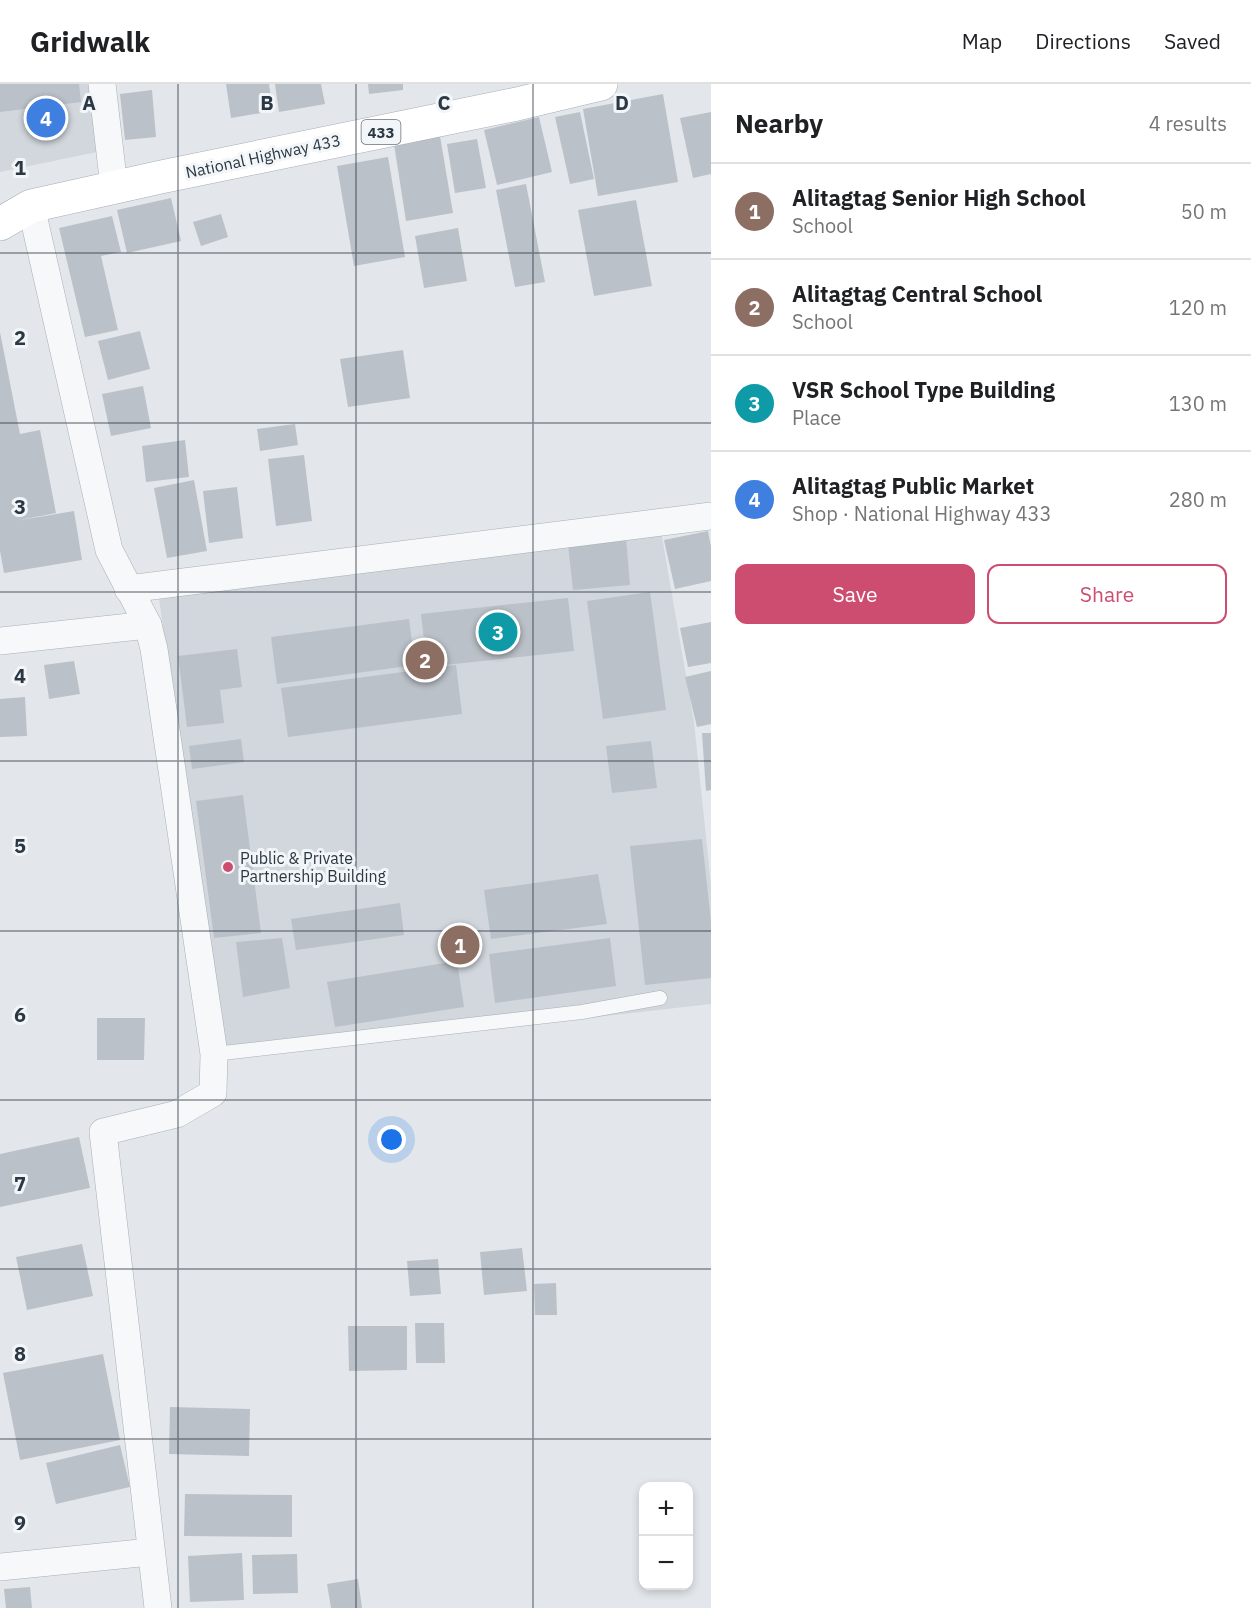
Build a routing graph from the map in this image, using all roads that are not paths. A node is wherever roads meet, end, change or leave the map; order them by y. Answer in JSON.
{"nodes":[{"id":1,"x":102,"y":84,"type":"edge"},
{"id":2,"x":601,"y":84,"type":"edge"},
{"id":3,"x":114,"y":187,"type":"junction"},
{"id":4,"x":16,"y":204,"type":"edge"},
{"id":5,"x":0,"y":224,"type":"edge"},
{"id":6,"x":711,"y":516,"type":"edge"},
{"id":7,"x":128,"y":589,"type":"junction"},
{"id":8,"x":148,"y":625,"type":"junction"},
{"id":9,"x":0,"y":641,"type":"edge"},
{"id":10,"x":660,"y":998,"type":"dead end"},
{"id":11,"x":214,"y":1054,"type":"junction"},
{"id":12,"x":150,"y":1552,"type":"junction"},
{"id":13,"x":0,"y":1567,"type":"edge"},
{"id":14,"x":158,"y":1608,"type":"edge"}],
"edges":[{"from":1,"to":3,"type":"street"},
{"from":2,"to":3,"type":"main road","name":"National Highway 433","number":"433"},
{"from":3,"to":4,"type":"main road","name":"National Highway 433","number":"433"},
{"from":4,"to":5,"type":"main road","name":"National Highway 433","number":"433"},
{"from":4,"to":7,"type":"street"},
{"from":6,"to":7,"type":"street"},
{"from":7,"to":8,"type":"street"},
{"from":8,"to":9,"type":"street"},
{"from":8,"to":11,"type":"street"},
{"from":10,"to":11,"type":"lane"},
{"from":11,"to":12,"type":"street"},
{"from":12,"to":13,"type":"street"},
{"from":12,"to":14,"type":"street"}]}
